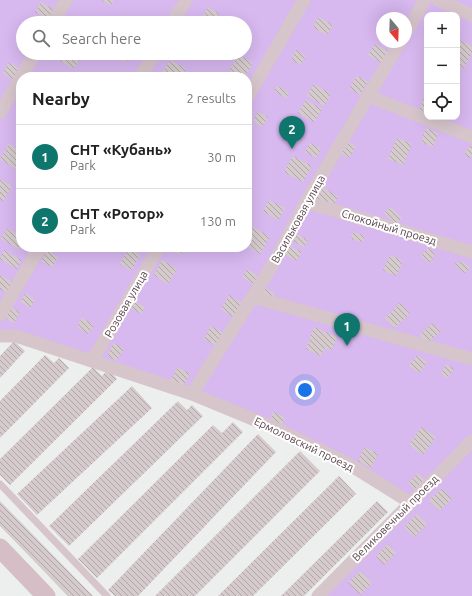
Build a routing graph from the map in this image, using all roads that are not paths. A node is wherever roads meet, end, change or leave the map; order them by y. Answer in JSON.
{"nodes":[{"id":1,"x":66,"y":0,"type":"edge"},
{"id":2,"x":186,"y":0,"type":"edge"},
{"id":3,"x":304,"y":0,"type":"edge"},
{"id":4,"x":425,"y":0,"type":"edge"},
{"id":5,"x":438,"y":0,"type":"edge"},
{"id":6,"x":472,"y":15,"type":"edge"},
{"id":7,"x":57,"y":16,"type":"edge"},
{"id":8,"x":176,"y":16,"type":"edge"},
{"id":9,"x":412,"y":22,"type":"edge"},
{"id":10,"x":396,"y":48,"type":"edge"},
{"id":11,"x":31,"y":60,"type":"edge"},
{"id":12,"x":151,"y":60,"type":"edge"},
{"id":13,"x":24,"y":72,"type":"edge"},
{"id":14,"x":143,"y":72,"type":"edge"},
{"id":15,"x":16,"y":86,"type":"edge"},
{"id":16,"x":252,"y":89,"type":"edge"},
{"id":17,"x":368,"y":96,"type":"junction"},
{"id":18,"x":0,"y":113,"type":"edge"},
{"id":19,"x":472,"y":137,"type":"edge"},
{"id":20,"x":306,"y":202,"type":"junction"},
{"id":21,"x":37,"y":252,"type":"edge"},
{"id":22,"x":156,"y":252,"type":"edge"},
{"id":23,"x":472,"y":252,"type":"edge"},
{"id":24,"x":253,"y":298,"type":"junction"},
{"id":25,"x":0,"y":315,"type":"edge"},
{"id":26,"x":0,"y":336,"type":"edge"},
{"id":27,"x":472,"y":359,"type":"edge"},
{"id":28,"x":92,"y":361,"type":"junction"},
{"id":29,"x":192,"y":394,"type":"junction"},
{"id":30,"x":472,"y":441,"type":"edge"},
{"id":31,"x":0,"y":484,"type":"edge"},
{"id":32,"x":411,"y":502,"type":"junction"},
{"id":33,"x":0,"y":548,"type":"edge"},
{"id":34,"x":46,"y":596,"type":"edge"},
{"id":35,"x":107,"y":596,"type":"edge"},
{"id":36,"x":318,"y":596,"type":"edge"}],
"edges":[{"from":1,"to":7,"type":"street"},
{"from":2,"to":8,"type":"street"},
{"from":3,"to":16,"type":"street"},
{"from":4,"to":9,"type":"street"},
{"from":5,"to":6,"type":"street"},
{"from":10,"to":17,"type":"street","name":"Васильковая улица"},
{"from":11,"to":13,"type":"street"},
{"from":12,"to":14,"type":"street"},
{"from":15,"to":18,"type":"street"},
{"from":17,"to":19,"type":"street"},
{"from":17,"to":20,"type":"street","name":"Васильковая улица"},
{"from":20,"to":23,"type":"street","name":"Спокойный проезд"},
{"from":20,"to":24,"type":"street","name":"Васильковая улица"},
{"from":21,"to":25,"type":"street"},
{"from":22,"to":28,"type":"street","name":"Розовая улица"},
{"from":24,"to":27,"type":"street"},
{"from":24,"to":29,"type":"street","name":"Васильковая улица"},
{"from":26,"to":28,"type":"street","name":"Ермоловский проезд"},
{"from":28,"to":29,"type":"street","name":"Ермоловский проезд"},
{"from":29,"to":32,"type":"street","name":"Ермоловский проезд"},
{"from":30,"to":32,"type":"street","name":"Великовечный проезд"},
{"from":31,"to":35,"type":"lane"},
{"from":32,"to":36,"type":"street","name":"Великовечный проезд"},
{"from":33,"to":34,"type":"main road"}]}
